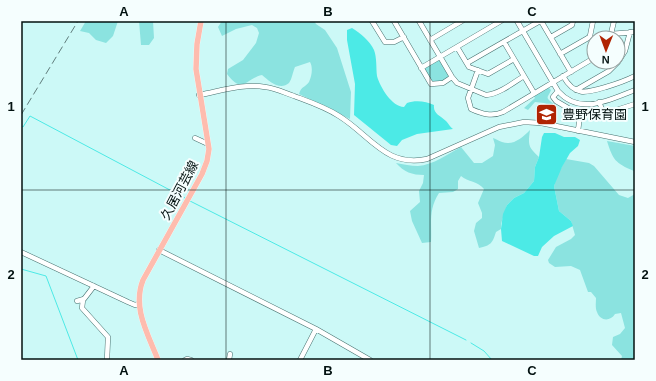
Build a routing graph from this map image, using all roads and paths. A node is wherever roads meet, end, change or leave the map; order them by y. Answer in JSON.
{"nodes":[{"id":1,"x":201,"y":21,"type":"edge"},
{"id":2,"x":372,"y":21,"type":"edge"},
{"id":3,"x":394,"y":21,"type":"edge"},
{"id":4,"x":462,"y":21,"type":"edge"},
{"id":5,"x":501,"y":21,"type":"edge"},
{"id":6,"x":517,"y":21,"type":"edge"},
{"id":7,"x":540,"y":21,"type":"edge"},
{"id":8,"x":573,"y":21,"type":"edge"},
{"id":9,"x":594,"y":21,"type":"edge"},
{"id":10,"x":420,"y":22,"type":"edge"},
{"id":11,"x":493,"y":23,"type":"edge"},
{"id":12,"x":522,"y":31,"type":"junction"},
{"id":13,"x":633,"y":32,"type":"edge"},
{"id":14,"x":404,"y":37,"type":"junction"},
{"id":15,"x":551,"y":37,"type":"junction"},
{"id":16,"x":430,"y":40,"type":"junction"},
{"id":17,"x":504,"y":42,"type":"junction"},
{"id":18,"x":456,"y":47,"type":"junction"},
{"id":19,"x":626,"y":49,"type":"edge"},
{"id":20,"x":560,"y":54,"type":"junction"},
{"id":21,"x":440,"y":57,"type":"junction"},
{"id":22,"x":514,"y":59,"type":"junction"},
{"id":23,"x":467,"y":63,"type":"junction"},
{"id":24,"x":586,"y":63,"type":"edge"},
{"id":25,"x":422,"y":68,"type":"junction"},
{"id":26,"x":478,"y":70,"type":"junction"},
{"id":27,"x":609,"y":70,"type":"edge"},
{"id":28,"x":571,"y":72,"type":"junction"},
{"id":29,"x":634,"y":75,"type":"edge"},
{"id":30,"x":524,"y":76,"type":"junction"},
{"id":31,"x":563,"y":76,"type":"junction"},
{"id":32,"x":452,"y":77,"type":"junction"},
{"id":33,"x":553,"y":83,"type":"junction"},
{"id":34,"x":471,"y":89,"type":"junction"},
{"id":35,"x":576,"y":90,"type":"junction"},
{"id":36,"x":635,"y":90,"type":"edge"},
{"id":37,"x":558,"y":91,"type":"junction"},
{"id":38,"x":534,"y":93,"type":"junction"},
{"id":39,"x":200,"y":95,"type":"junction"},
{"id":40,"x":599,"y":102,"type":"junction"},
{"id":41,"x":635,"y":104,"type":"edge"},
{"id":42,"x":578,"y":131,"type":"junction"},
{"id":43,"x":195,"y":138,"type":"dead end"},
{"id":44,"x":635,"y":142,"type":"edge"},
{"id":45,"x":208,"y":144,"type":"junction"},
{"id":46,"x":160,"y":250,"type":"junction"},
{"id":47,"x":21,"y":252,"type":"edge"},
{"id":48,"x":94,"y":286,"type":"junction"},
{"id":49,"x":139,"y":304,"type":"junction"},
{"id":50,"x":316,"y":329,"type":"junction"},
{"id":51,"x":230,"y":354,"type":"dead end"},
{"id":52,"x":107,"y":360,"type":"edge"},
{"id":53,"x":158,"y":360,"type":"edge"},
{"id":54,"x":185,"y":360,"type":"edge"},
{"id":55,"x":191,"y":360,"type":"edge"},
{"id":56,"x":229,"y":360,"type":"edge"},
{"id":57,"x":300,"y":360,"type":"edge"},
{"id":58,"x":370,"y":360,"type":"edge"}],
"edges":[{"from":1,"to":39,"type":"main road","name":"久居河芸線"},
{"from":2,"to":14,"type":"street"},
{"from":3,"to":14,"type":"street"},
{"from":4,"to":16,"type":"street"},
{"from":5,"to":11,"type":"street"},
{"from":6,"to":12,"type":"street"},
{"from":7,"to":12,"type":"street"},
{"from":7,"to":15,"type":"street"},
{"from":8,"to":15,"type":"street"},
{"from":9,"to":20,"type":"street"},
{"from":10,"to":16,"type":"street"},
{"from":11,"to":18,"type":"street"},
{"from":12,"to":17,"type":"street"},
{"from":12,"to":33,"type":"street"},
{"from":13,"to":19,"type":"street"},
{"from":14,"to":25,"type":"street"},
{"from":15,"to":20,"type":"street"},
{"from":16,"to":21,"type":"street"},
{"from":17,"to":22,"type":"street"},
{"from":17,"to":23,"type":"street"},
{"from":18,"to":21,"type":"street"},
{"from":18,"to":23,"type":"street"},
{"from":20,"to":28,"type":"street"},
{"from":21,"to":25,"type":"street"},
{"from":21,"to":32,"type":"street"},
{"from":22,"to":26,"type":"street"},
{"from":22,"to":30,"type":"street"},
{"from":23,"to":26,"type":"street"},
{"from":24,"to":28,"type":"street"},
{"from":25,"to":32,"type":"street"},
{"from":26,"to":34,"type":"street"},
{"from":27,"to":35,"type":"street"},
{"from":28,"to":31,"type":"street"},
{"from":29,"to":35,"type":"street"},
{"from":30,"to":34,"type":"street"},
{"from":30,"to":38,"type":"street"},
{"from":31,"to":33,"type":"street"},
{"from":31,"to":35,"type":"street"},
{"from":32,"to":34,"type":"street"},
{"from":33,"to":37,"type":"street"},
{"from":33,"to":38,"type":"street"},
{"from":34,"to":38,"type":"street"},
{"from":36,"to":40,"type":"street"},
{"from":37,"to":40,"type":"street"},
{"from":37,"to":42,"type":"street"},
{"from":39,"to":42,"type":"street"},
{"from":39,"to":45,"type":"main road","name":"久居河芸線"},
{"from":40,"to":41,"type":"street"},
{"from":42,"to":44,"type":"street"},
{"from":43,"to":45,"type":"street"},
{"from":45,"to":46,"type":"main road","name":"久居河芸線"},
{"from":46,"to":49,"type":"main road","name":"久居河芸線"},
{"from":46,"to":50,"type":"street"},
{"from":47,"to":48,"type":"street"},
{"from":48,"to":49,"type":"street"},
{"from":48,"to":52,"type":"street"},
{"from":49,"to":53,"type":"main road","name":"久居河芸線"},
{"from":50,"to":57,"type":"street"},
{"from":50,"to":58,"type":"street"},
{"from":51,"to":56,"type":"street"},
{"from":54,"to":55,"type":"street"}]}
